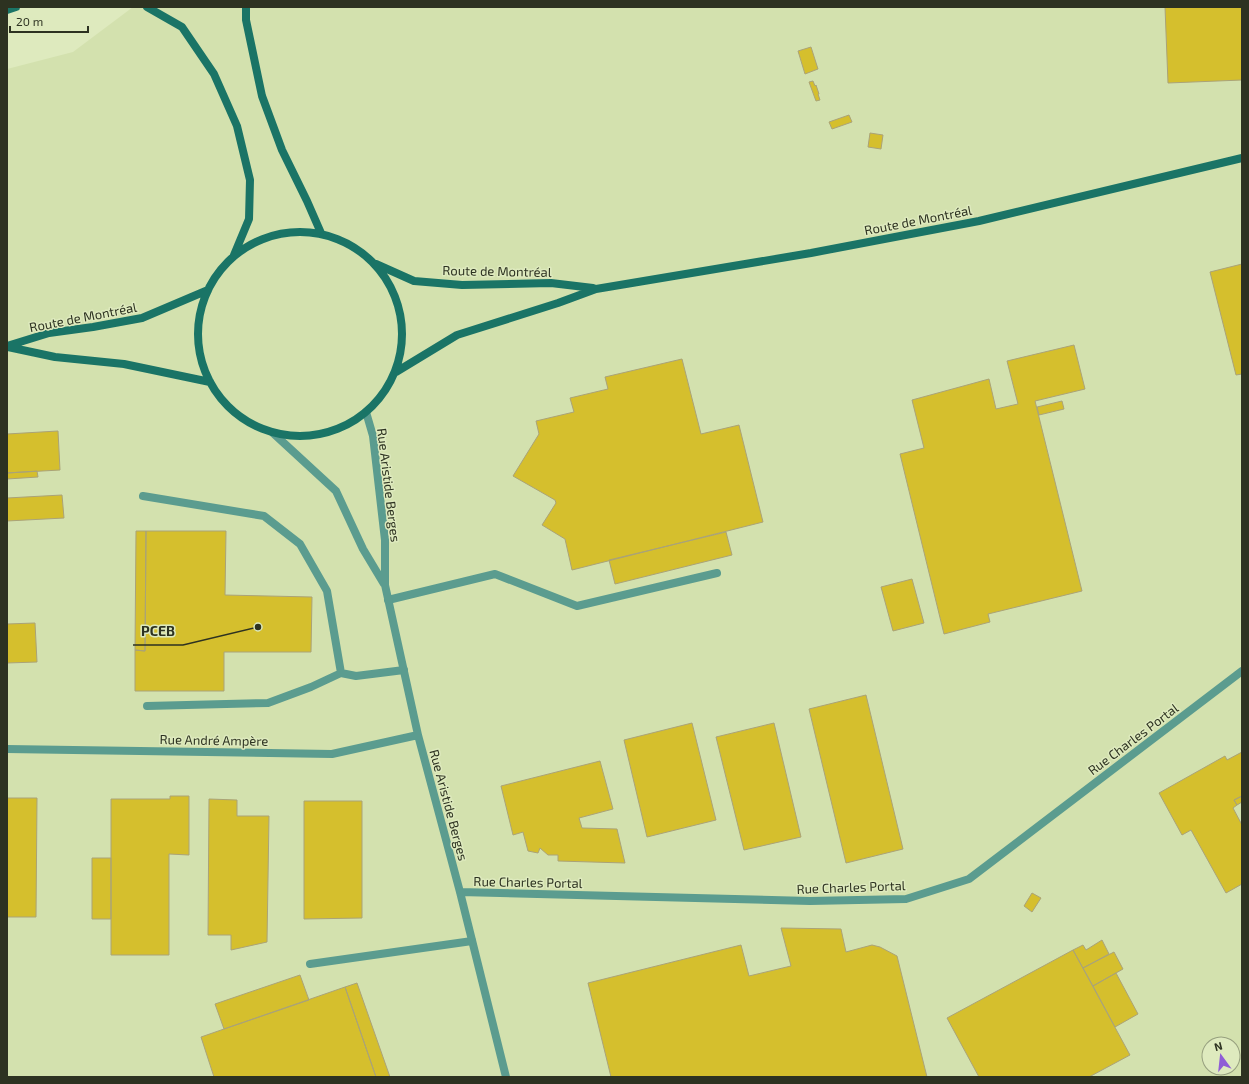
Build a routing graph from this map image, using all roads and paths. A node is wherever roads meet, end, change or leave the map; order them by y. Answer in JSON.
{"nodes":[{"id":1,"x":16,"y":7,"type":"edge"},
{"id":2,"x":147,"y":7,"type":"edge"},
{"id":3,"x":246,"y":7,"type":"edge"},
{"id":4,"x":7,"y":10,"type":"edge"},
{"id":5,"x":1242,"y":158,"type":"edge"},
{"id":6,"x":321,"y":233,"type":"junction"},
{"id":7,"x":234,"y":255,"type":"junction"},
{"id":8,"x":376,"y":264,"type":"junction"},
{"id":9,"x":596,"y":289,"type":"junction"},
{"id":10,"x":208,"y":290,"type":"junction"},
{"id":11,"x":7,"y":346,"type":"edge"},
{"id":12,"x":396,"y":372,"type":"junction"},
{"id":13,"x":210,"y":382,"type":"junction"},
{"id":14,"x":366,"y":412,"type":"junction"},
{"id":15,"x":273,"y":433,"type":"junction"},
{"id":16,"x":143,"y":496,"type":"dead end"},
{"id":17,"x":717,"y":573,"type":"dead end"},
{"id":18,"x":385,"y":585,"type":"junction"},
{"id":19,"x":388,"y":600,"type":"junction"},
{"id":20,"x":404,"y":670,"type":"junction"},
{"id":21,"x":1242,"y":671,"type":"edge"},
{"id":22,"x":341,"y":673,"type":"junction"},
{"id":23,"x":147,"y":706,"type":"dead end"},
{"id":24,"x":418,"y":736,"type":"junction"},
{"id":25,"x":7,"y":749,"type":"edge"},
{"id":26,"x":460,"y":892,"type":"junction"},
{"id":27,"x":472,"y":941,"type":"junction"},
{"id":28,"x":310,"y":964,"type":"dead end"},
{"id":29,"x":506,"y":1077,"type":"edge"}],
"edges":[{"from":1,"to":4,"type":"main road"},
{"from":2,"to":7,"type":"main road"},
{"from":3,"to":6,"type":"main road"},
{"from":5,"to":9,"type":"main road","name":"Route de Montréal"},
{"from":6,"to":7,"type":"main road"},
{"from":6,"to":8,"type":"main road"},
{"from":7,"to":10,"type":"main road"},
{"from":8,"to":9,"type":"main road","name":"Route de Montréal"},
{"from":8,"to":12,"type":"main road"},
{"from":9,"to":12,"type":"main road","name":"Route de Montréal"},
{"from":10,"to":11,"type":"main road","name":"Route de Montréal"},
{"from":10,"to":13,"type":"main road"},
{"from":11,"to":13,"type":"main road","name":"Route de Montréal"},
{"from":12,"to":14,"type":"main road"},
{"from":13,"to":15,"type":"main road"},
{"from":14,"to":15,"type":"main road"},
{"from":14,"to":18,"type":"street","name":"Rue Aristide Berges"},
{"from":15,"to":18,"type":"street","name":"Rue Aristide Berges"},
{"from":16,"to":22,"type":"street"},
{"from":17,"to":19,"type":"street"},
{"from":18,"to":19,"type":"street","name":"Rue Aristide Berges"},
{"from":19,"to":20,"type":"street","name":"Rue Aristide Berges"},
{"from":20,"to":22,"type":"street"},
{"from":20,"to":24,"type":"street","name":"Rue Aristide Berges"},
{"from":21,"to":26,"type":"street","name":"Rue Charles Portal"},
{"from":22,"to":23,"type":"street"},
{"from":24,"to":25,"type":"street","name":"Rue André Ampère"},
{"from":24,"to":26,"type":"street","name":"Rue Aristide Berges"},
{"from":26,"to":27,"type":"street","name":"Rue Aristide Berges"},
{"from":27,"to":28,"type":"street"},
{"from":27,"to":29,"type":"street","name":"Rue Aristide Berges"}]}
